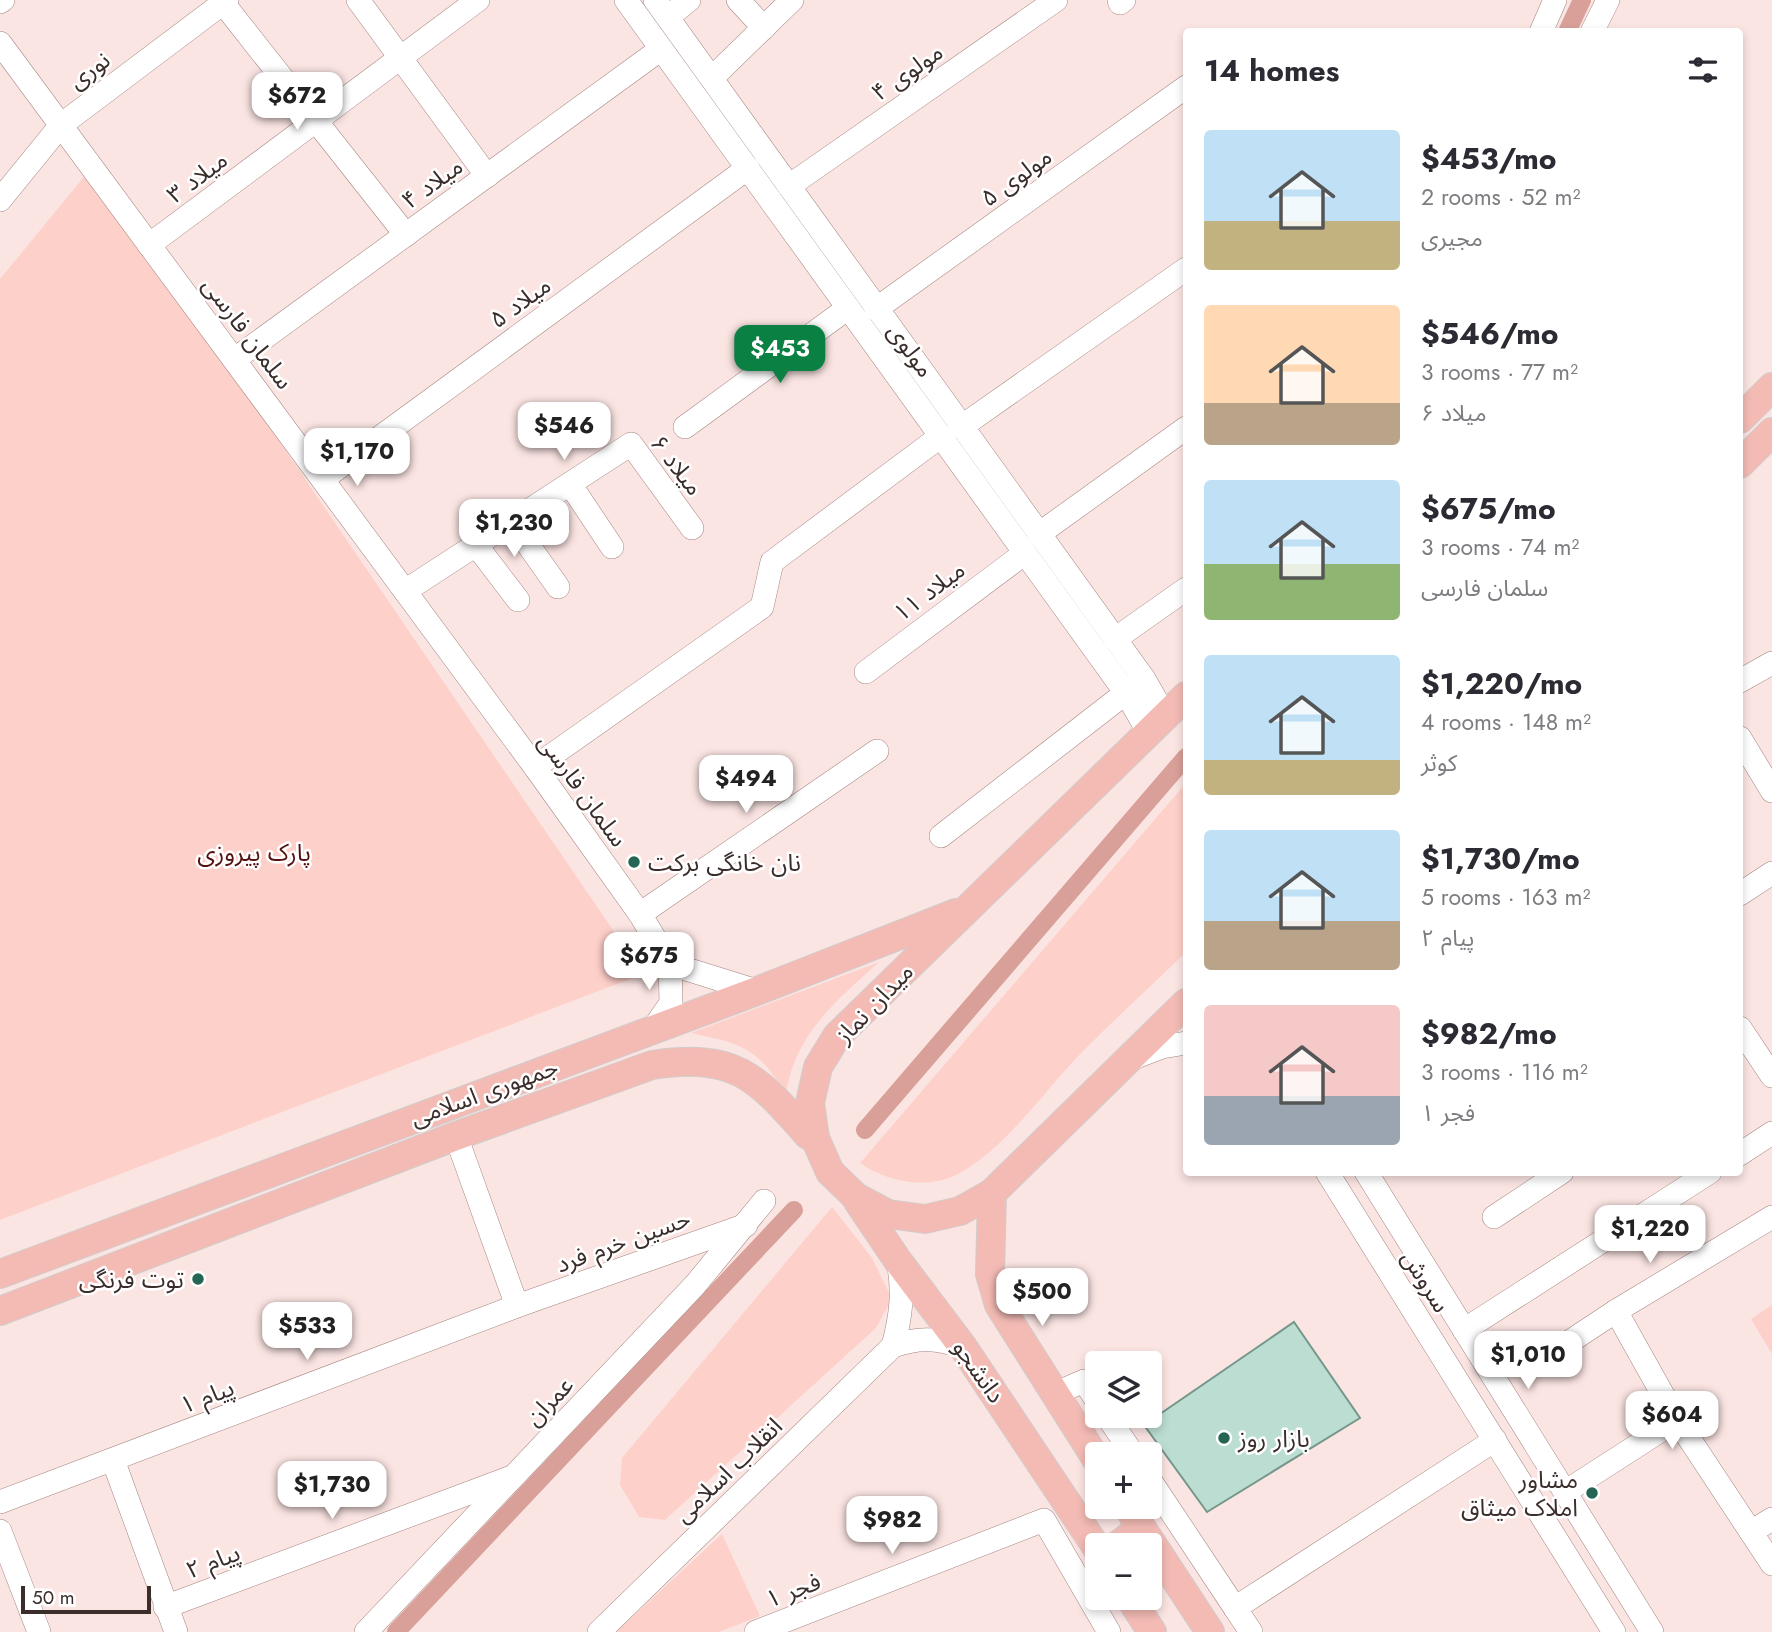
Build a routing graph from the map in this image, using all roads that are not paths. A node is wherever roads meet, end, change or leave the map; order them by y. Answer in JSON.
{"nodes":[{"id":1,"x":358,"y":0,"type":"edge"},
{"id":2,"x":478,"y":0,"type":"edge"},
{"id":3,"x":626,"y":0,"type":"edge"},
{"id":4,"x":690,"y":0,"type":"edge"},
{"id":5,"x":738,"y":0,"type":"edge"},
{"id":6,"x":792,"y":0,"type":"edge"},
{"id":7,"x":1056,"y":0,"type":"edge"},
{"id":8,"x":1555,"y":0,"type":"edge"},
{"id":9,"x":1608,"y":0,"type":"edge"},
{"id":10,"x":225,"y":1,"type":"edge"},
{"id":11,"x":662,"y":9,"type":"edge"},
{"id":12,"x":764,"y":28,"type":"junction"},
{"id":13,"x":1543,"y":28,"type":"edge"},
{"id":14,"x":1594,"y":28,"type":"edge"},
{"id":15,"x":0,"y":43,"type":"edge"},
{"id":16,"x":662,"y":49,"type":"junction"},
{"id":17,"x":400,"y":58,"type":"junction"},
{"id":18,"x":712,"y":78,"type":"junction"},
{"id":19,"x":1183,"y":89,"type":"edge"},
{"id":20,"x":738,"y":114,"type":"junction"},
{"id":21,"x":316,"y":121,"type":"junction"},
{"id":22,"x":61,"y":125,"type":"junction"},
{"id":23,"x":719,"y":129,"type":"junction"},
{"id":24,"x":748,"y":168,"type":"junction"},
{"id":25,"x":487,"y":176,"type":"junction"},
{"id":26,"x":789,"y":186,"type":"junction"},
{"id":27,"x":0,"y":200,"type":"edge"},
{"id":28,"x":406,"y":235,"type":"junction"},
{"id":29,"x":149,"y":245,"type":"junction"},
{"id":30,"x":1183,"y":271,"type":"edge"},
{"id":31,"x":848,"y":308,"type":"junction"},
{"id":32,"x":876,"y":309,"type":"junction"},
{"id":33,"x":234,"y":359,"type":"junction"},
{"id":34,"x":1772,"y":387,"type":"edge"},
{"id":35,"x":1743,"y":416,"type":"edge"},
{"id":36,"x":685,"y":427,"type":"dead end"},
{"id":37,"x":1183,"y":430,"type":"edge"},
{"id":38,"x":951,"y":431,"type":"junction"},
{"id":39,"x":1772,"y":432,"type":"edge"},
{"id":40,"x":1743,"y":461,"type":"edge"},
{"id":41,"x":323,"y":479,"type":"junction"},
{"id":42,"x":570,"y":484,"type":"junction"},
{"id":43,"x":512,"y":522,"type":"junction"},
{"id":44,"x":692,"y":528,"type":"dead end"},
{"id":45,"x":1039,"y":534,"type":"junction"},
{"id":46,"x":476,"y":545,"type":"junction"},
{"id":47,"x":612,"y":547,"type":"dead end"},
{"id":48,"x":1025,"y":553,"type":"junction"},
{"id":49,"x":558,"y":587,"type":"dead end"},
{"id":50,"x":405,"y":591,"type":"junction"},
{"id":51,"x":1183,"y":591,"type":"edge"},
{"id":52,"x":518,"y":600,"type":"dead end"},
{"id":53,"x":1115,"y":639,"type":"junction"},
{"id":54,"x":1772,"y":663,"type":"edge"},
{"id":55,"x":866,"y":672,"type":"dead end"},
{"id":56,"x":1144,"y":679,"type":"junction"},
{"id":57,"x":1743,"y":679,"type":"edge"},
{"id":58,"x":1126,"y":694,"type":"junction"},
{"id":59,"x":1183,"y":699,"type":"edge"},
{"id":60,"x":1157,"y":724,"type":"junction"},
{"id":61,"x":1743,"y":743,"type":"edge"},
{"id":62,"x":877,"y":751,"type":"dead end"},
{"id":63,"x":535,"y":767,"type":"junction"},
{"id":64,"x":1772,"y":791,"type":"edge"},
{"id":65,"x":942,"y":836,"type":"dead end"},
{"id":66,"x":1772,"y":873,"type":"edge"},
{"id":67,"x":1743,"y":892,"type":"edge"},
{"id":68,"x":968,"y":909,"type":"junction"},
{"id":69,"x":640,"y":914,"type":"junction"},
{"id":70,"x":670,"y":964,"type":"junction"},
{"id":71,"x":758,"y":990,"type":"junction"},
{"id":72,"x":1183,"y":1006,"type":"edge"},
{"id":73,"x":653,"y":1029,"type":"junction"},
{"id":74,"x":1743,"y":1030,"type":"edge"},
{"id":75,"x":1763,"y":1042,"type":"edge"},
{"id":76,"x":1183,"y":1043,"type":"edge"},
{"id":77,"x":1127,"y":1060,"type":"junction"},
{"id":78,"x":1772,"y":1076,"type":"edge"},
{"id":79,"x":1772,"y":1133,"type":"edge"},
{"id":80,"x":456,"y":1136,"type":"junction"},
{"id":81,"x":814,"y":1138,"type":"junction"},
{"id":82,"x":1743,"y":1152,"type":"edge"},
{"id":83,"x":262,"y":1175,"type":"junction"},
{"id":84,"x":1330,"y":1176,"type":"edge"},
{"id":85,"x":1369,"y":1176,"type":"edge"},
{"id":86,"x":1704,"y":1176,"type":"edge"},
{"id":87,"x":1536,"y":1180,"type":"edge"},
{"id":88,"x":992,"y":1193,"type":"junction"},
{"id":89,"x":856,"y":1197,"type":"junction"},
{"id":90,"x":764,"y":1202,"type":"dead end"},
{"id":91,"x":273,"y":1206,"type":"junction"},
{"id":92,"x":1494,"y":1217,"type":"dead end"},
{"id":93,"x":1772,"y":1217,"type":"edge"},
{"id":94,"x":746,"y":1225,"type":"junction"},
{"id":95,"x":898,"y":1261,"type":"junction"},
{"id":96,"x":0,"y":1274,"type":"edge"},
{"id":97,"x":517,"y":1306,"type":"junction"},
{"id":98,"x":0,"y":1311,"type":"edge"},
{"id":99,"x":1616,"y":1311,"type":"junction"},
{"id":100,"x":1464,"y":1330,"type":"junction"},
{"id":101,"x":893,"y":1346,"type":"junction"},
{"id":102,"x":963,"y":1347,"type":"junction"},
{"id":103,"x":1554,"y":1352,"type":"dead end"},
{"id":104,"x":1085,"y":1383,"type":"edge"},
{"id":105,"x":1054,"y":1394,"type":"junction"},
{"id":106,"x":1677,"y":1420,"type":"junction"},
{"id":107,"x":1495,"y":1440,"type":"junction"},
{"id":108,"x":1085,"y":1442,"type":"edge"},
{"id":109,"x":113,"y":1460,"type":"junction"},
{"id":110,"x":515,"y":1475,"type":"junction"},
{"id":111,"x":1565,"y":1492,"type":"junction"},
{"id":112,"x":1162,"y":1498,"type":"edge"},
{"id":113,"x":0,"y":1502,"type":"edge"},
{"id":114,"x":1772,"y":1519,"type":"edge"},
{"id":115,"x":0,"y":1531,"type":"edge"},
{"id":116,"x":1751,"y":1532,"type":"junction"},
{"id":117,"x":1092,"y":1533,"type":"edge"},
{"id":118,"x":1772,"y":1564,"type":"edge"},
{"id":119,"x":1162,"y":1568,"type":"edge"},
{"id":120,"x":9,"y":1579,"type":"edge"},
{"id":121,"x":165,"y":1607,"type":"junction"},
{"id":122,"x":1235,"y":1608,"type":"junction"},
{"id":123,"x":1138,"y":1610,"type":"edge"},
{"id":124,"x":38,"y":1632,"type":"edge"},
{"id":125,"x":176,"y":1632,"type":"edge"},
{"id":126,"x":366,"y":1632,"type":"edge"},
{"id":127,"x":599,"y":1632,"type":"edge"},
{"id":128,"x":756,"y":1632,"type":"edge"},
{"id":129,"x":1110,"y":1632,"type":"edge"},
{"id":130,"x":1152,"y":1632,"type":"edge"},
{"id":131,"x":1210,"y":1632,"type":"edge"},
{"id":132,"x":1251,"y":1632,"type":"edge"},
{"id":133,"x":1614,"y":1632,"type":"edge"},
{"id":134,"x":1652,"y":1632,"type":"edge"}],
"edges":[{"from":1,"to":17,"type":"street"},
{"from":2,"to":17,"type":"street","name":"میلاد ۳"},
{"from":3,"to":16,"type":"street","name":"مولوی"},
{"from":4,"to":11,"type":"street"},
{"from":5,"to":12,"type":"street"},
{"from":6,"to":12,"type":"street"},
{"from":7,"to":26,"type":"street","name":"مولوی ۴"},
{"from":8,"to":13,"type":"street"},
{"from":9,"to":14,"type":"street"},
{"from":10,"to":21,"type":"street"},
{"from":10,"to":22,"type":"street","name":"نوری"},
{"from":11,"to":18,"type":"street","name":"مولوی"},
{"from":12,"to":18,"type":"street"},
{"from":15,"to":22,"type":"street","name":"سلمان فارسی"},
{"from":16,"to":23,"type":"street","name":"مولوی"},
{"from":16,"to":25,"type":"street","name":"میلاد ۴"},
{"from":17,"to":21,"type":"street","name":"میلاد ۳"},
{"from":17,"to":25,"type":"street"},
{"from":18,"to":20,"type":"street","name":"مولوی"},
{"from":19,"to":32,"type":"street","name":"مولوی ۵"},
{"from":20,"to":23,"type":"street"},
{"from":20,"to":26,"type":"street","name":"مولوی"},
{"from":21,"to":28,"type":"street"},
{"from":21,"to":29,"type":"street","name":"میلاد ۳"},
{"from":22,"to":27,"type":"street","name":"نوری"},
{"from":22,"to":29,"type":"street","name":"سلمان فارسی"},
{"from":23,"to":24,"type":"street","name":"مولوی"},
{"from":24,"to":31,"type":"street","name":"مولوی"},
{"from":24,"to":41,"type":"street","name":"میلاد ۵"},
{"from":25,"to":28,"type":"street","name":"میلاد ۴"},
{"from":26,"to":32,"type":"street","name":"مولوی"},
{"from":28,"to":33,"type":"street","name":"میلاد ۴"},
{"from":29,"to":33,"type":"street","name":"سلمان فارسی"},
{"from":30,"to":38,"type":"street"},
{"from":31,"to":36,"type":"street"},
{"from":31,"to":38,"type":"street","name":"مولوی"},
{"from":32,"to":38,"type":"street","name":"مولوی"},
{"from":33,"to":41,"type":"street","name":"سلمان فارسی"},
{"from":34,"to":35,"type":"main road"},
{"from":37,"to":45,"type":"street"},
{"from":38,"to":45,"type":"street","name":"مولوی"},
{"from":38,"to":48,"type":"street","name":"مولوی"},
{"from":38,"to":63,"type":"street"},
{"from":39,"to":40,"type":"main road"},
{"from":41,"to":50,"type":"street","name":"سلمان فارسی"},
{"from":42,"to":43,"type":"street","name":"میلاد ۶"},
{"from":42,"to":44,"type":"street","name":"میلاد ۶"},
{"from":42,"to":47,"type":"street"},
{"from":43,"to":46,"type":"street","name":"میلاد ۶"},
{"from":43,"to":49,"type":"street"},
{"from":45,"to":53,"type":"street","name":"مولوی"},
{"from":46,"to":50,"type":"street","name":"میلاد ۶"},
{"from":46,"to":52,"type":"street"},
{"from":48,"to":55,"type":"street","name":"میلاد ۱۱"},
{"from":48,"to":58,"type":"street","name":"مولوی"},
{"from":50,"to":63,"type":"street","name":"سلمان فارسی"},
{"from":51,"to":53,"type":"street"},
{"from":53,"to":56,"type":"street","name":"مولوی"},
{"from":54,"to":57,"type":"street"},
{"from":56,"to":58,"type":"street"},
{"from":56,"to":60,"type":"street","name":"مولوی"},
{"from":58,"to":60,"type":"street","name":"مولوی"},
{"from":58,"to":65,"type":"street"},
{"from":59,"to":60,"type":"main road","name":"میدان نماز"},
{"from":60,"to":68,"type":"main road","name":"میدان نماز"},
{"from":61,"to":64,"type":"street"},
{"from":62,"to":69,"type":"street"},
{"from":63,"to":69,"type":"street","name":"سلمان فارسی"},
{"from":66,"to":67,"type":"street"},
{"from":68,"to":71,"type":"main road","name":"جمهوری اسلامی"},
{"from":68,"to":81,"type":"main road","name":"میدان نماز"},
{"from":69,"to":70,"type":"street","name":"سلمان فارسی"},
{"from":70,"to":71,"type":"street"},
{"from":70,"to":73,"type":"street"},
{"from":71,"to":73,"type":"main road","name":"جمهوری اسلامی"},
{"from":72,"to":77,"type":"main road","name":"میدان نماز"},
{"from":73,"to":83,"type":"main road","name":"جمهوری اسلامی"},
{"from":74,"to":75,"type":"street"},
{"from":75,"to":78,"type":"street"},
{"from":76,"to":77,"type":"street"},
{"from":77,"to":88,"type":"main road","name":"میدان نماز"},
{"from":79,"to":82,"type":"street"},
{"from":80,"to":81,"type":"main road","name":"جمهوری اسلامی"},
{"from":80,"to":91,"type":"main road","name":"جمهوری اسلامی"},
{"from":80,"to":97,"type":"street"},
{"from":81,"to":89,"type":"main road","name":"میدان نماز"},
{"from":83,"to":91,"type":"main road"},
{"from":83,"to":96,"type":"main road","name":"جمهوری اسلامی"},
{"from":84,"to":107,"type":"street","name":"سروش"},
{"from":85,"to":100,"type":"street","name":"سروش"},
{"from":86,"to":100,"type":"street"},
{"from":87,"to":92,"type":"street"},
{"from":88,"to":89,"type":"main road","name":"میدان نماز"},
{"from":88,"to":105,"type":"main road","name":"دانشجو"},
{"from":89,"to":95,"type":"main road","name":"دانشجو"},
{"from":90,"to":94,"type":"street","name":"عمران"},
{"from":91,"to":98,"type":"main road","name":"جمهوری اسلامی"},
{"from":93,"to":99,"type":"street"},
{"from":94,"to":97,"type":"street","name":"حسین خرم فرد"},
{"from":94,"to":110,"type":"street","name":"عمران"},
{"from":95,"to":101,"type":"street"},
{"from":95,"to":102,"type":"main road","name":"دانشجو"},
{"from":97,"to":109,"type":"street","name":"پیام ۱"},
{"from":99,"to":103,"type":"street"},
{"from":99,"to":106,"type":"street"},
{"from":100,"to":111,"type":"street","name":"سروش"},
{"from":101,"to":102,"type":"street"},
{"from":101,"to":127,"type":"street","name":"انقلاب اسلامی"},
{"from":102,"to":117,"type":"main road","name":"دانشجو"},
{"from":104,"to":105,"type":"street"},
{"from":105,"to":108,"type":"main road","name":"دانشجو"},
{"from":106,"to":111,"type":"street"},
{"from":106,"to":116,"type":"street"},
{"from":107,"to":122,"type":"street"},
{"from":107,"to":133,"type":"street","name":"سروش"},
{"from":109,"to":113,"type":"street","name":"پیام ۱"},
{"from":109,"to":121,"type":"street"},
{"from":110,"to":121,"type":"street","name":"پیام ۲"},
{"from":110,"to":126,"type":"street","name":"عمران"},
{"from":111,"to":134,"type":"street","name":"سروش"},
{"from":112,"to":122,"type":"street"},
{"from":114,"to":116,"type":"street"},
{"from":115,"to":120,"type":"street"},
{"from":116,"to":118,"type":"street"},
{"from":119,"to":131,"type":"main road"},
{"from":120,"to":124,"type":"street"},
{"from":121,"to":125,"type":"street"},
{"from":122,"to":132,"type":"street"},
{"from":123,"to":130,"type":"main road"},
{"from":128,"to":129,"type":"street","name":"فجر ۱"}]}
